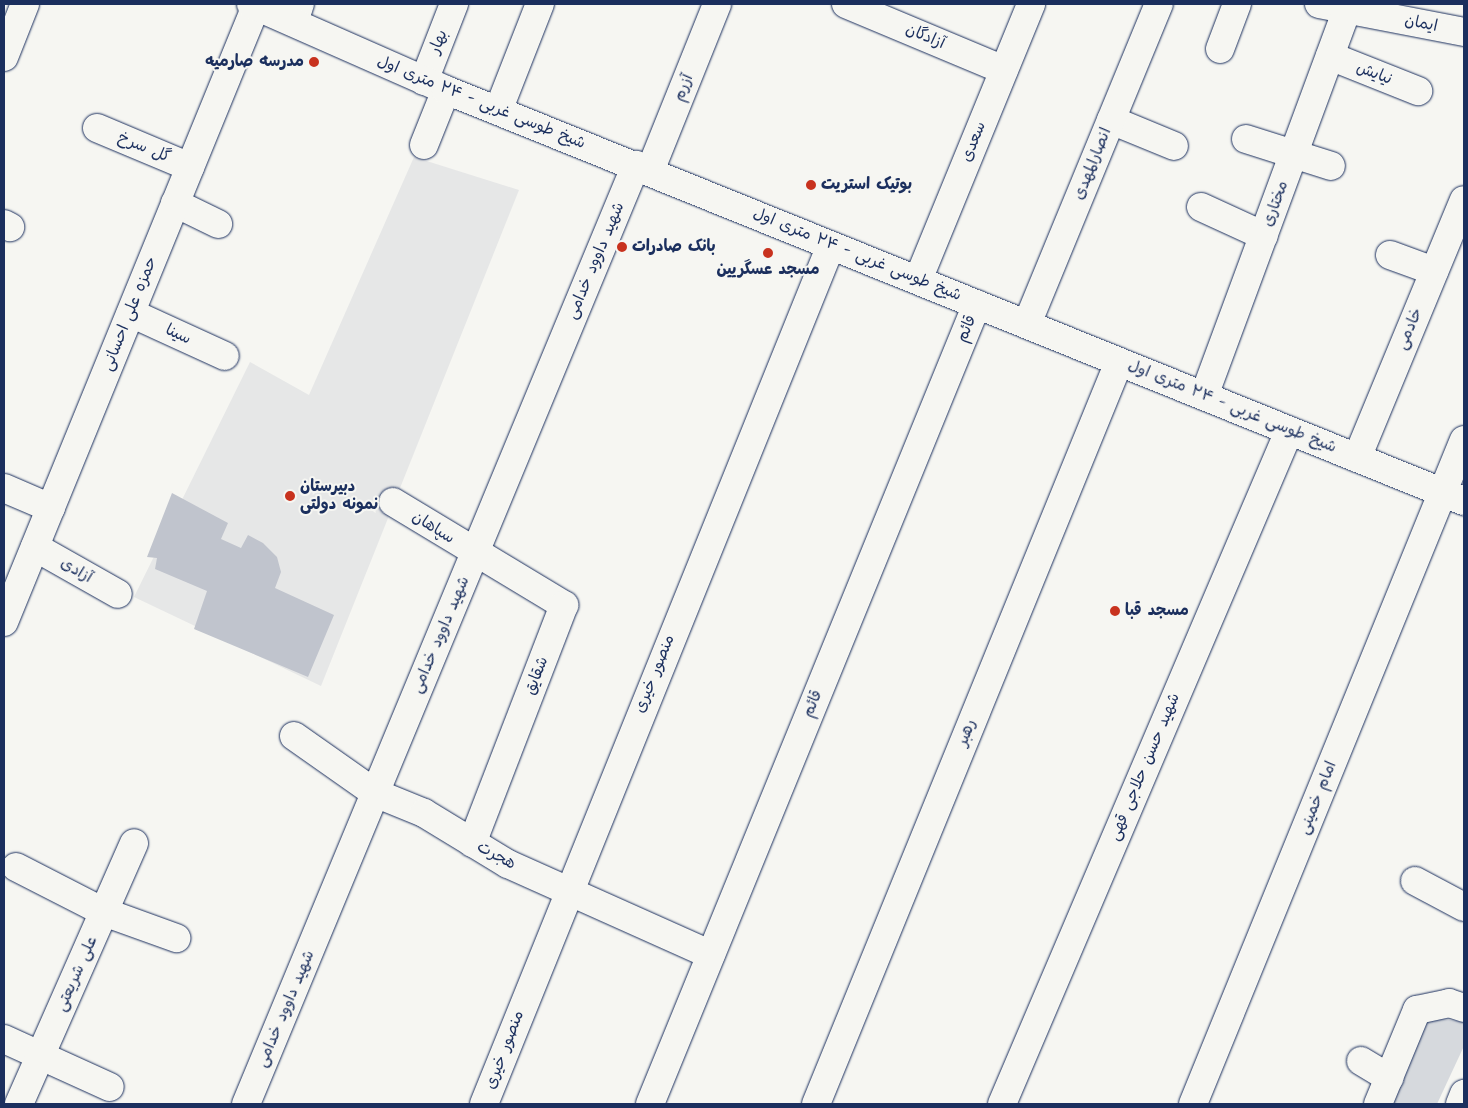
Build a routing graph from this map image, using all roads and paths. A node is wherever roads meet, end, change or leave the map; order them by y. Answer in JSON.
{"nodes":[{"id":1,"x":25,"y":4,"type":"edge"},
{"id":2,"x":454,"y":4,"type":"edge"},
{"id":3,"x":540,"y":4,"type":"edge"},
{"id":4,"x":717,"y":4,"type":"edge"},
{"id":5,"x":1031,"y":4,"type":"edge"},
{"id":6,"x":1159,"y":4,"type":"edge"},
{"id":7,"x":1236,"y":4,"type":"edge"},
{"id":8,"x":1319,"y":4,"type":"edge"},
{"id":9,"x":254,"y":5,"type":"edge"},
{"id":10,"x":863,"y":7,"type":"edge"},
{"id":11,"x":1347,"y":10,"type":"junction"},
{"id":12,"x":297,"y":13,"type":"edge"},
{"id":13,"x":1464,"y":32,"type":"edge"},
{"id":14,"x":1220,"y":49,"type":"dead end"},
{"id":15,"x":1330,"y":56,"type":"junction"},
{"id":16,"x":4,"y":57,"type":"edge"},
{"id":17,"x":1004,"y":70,"type":"junction"},
{"id":18,"x":435,"y":85,"type":"junction"},
{"id":19,"x":1418,"y":91,"type":"dead end"},
{"id":20,"x":498,"y":111,"type":"junction"},
{"id":21,"x":1112,"y":120,"type":"junction"},
{"id":22,"x":97,"y":128,"type":"dead end"},
{"id":23,"x":1246,"y":139,"type":"dead end"},
{"id":24,"x":424,"y":145,"type":"dead end"},
{"id":25,"x":1174,"y":146,"type":"dead end"},
{"id":26,"x":1294,"y":154,"type":"junction"},
{"id":27,"x":1331,"y":166,"type":"dead end"},
{"id":28,"x":190,"y":167,"type":"junction"},
{"id":29,"x":643,"y":168,"type":"junction"},
{"id":30,"x":1464,"y":200,"type":"edge"},
{"id":31,"x":175,"y":203,"type":"junction"},
{"id":32,"x":1201,"y":207,"type":"dead end"},
{"id":33,"x":218,"y":224,"type":"dead end"},
{"id":34,"x":1264,"y":236,"type":"junction"},
{"id":35,"x":831,"y":245,"type":"junction"},
{"id":36,"x":1390,"y":255,"type":"dead end"},
{"id":37,"x":1434,"y":271,"type":"junction"},
{"id":38,"x":918,"y":280,"type":"junction"},
{"id":39,"x":977,"y":304,"type":"junction"},
{"id":40,"x":130,"y":313,"type":"junction"},
{"id":41,"x":1027,"y":324,"type":"junction"},
{"id":42,"x":225,"y":356,"type":"dead end"},
{"id":43,"x":1119,"y":362,"type":"junction"},
{"id":44,"x":1204,"y":396,"type":"junction"},
{"id":45,"x":1289,"y":431,"type":"junction"},
{"id":46,"x":1464,"y":440,"type":"edge"},
{"id":47,"x":1357,"y":458,"type":"junction"},
{"id":48,"x":4,"y":488,"type":"edge"},
{"id":49,"x":1453,"y":496,"type":"edge"},
{"id":50,"x":393,"y":502,"type":"dead end"},
{"id":51,"x":51,"y":508,"type":"junction"},
{"id":52,"x":35,"y":547,"type":"junction"},
{"id":53,"x":474,"y":554,"type":"junction"},
{"id":54,"x":118,"y":594,"type":"dead end"},
{"id":55,"x":4,"y":622,"type":"edge"},
{"id":56,"x":294,"y":736,"type":"dead end"},
{"id":57,"x":375,"y":793,"type":"junction"},
{"id":58,"x":134,"y":842,"type":"dead end"},
{"id":59,"x":472,"y":843,"type":"junction"},
{"id":60,"x":16,"y":867,"type":"dead end"},
{"id":61,"x":1416,"y":881,"type":"dead end"},
{"id":62,"x":568,"y":888,"type":"junction"},
{"id":63,"x":1464,"y":907,"type":"edge"},
{"id":64,"x":104,"y":912,"type":"junction"},
{"id":65,"x":176,"y":938,"type":"dead end"},
{"id":66,"x":711,"y":955,"type":"junction"},
{"id":67,"x":1463,"y":1004,"type":"edge"},
{"id":68,"x":4,"y":1039,"type":"edge"},
{"id":69,"x":40,"y":1057,"type":"junction"},
{"id":70,"x":1361,"y":1061,"type":"dead end"},
{"id":71,"x":1389,"y":1078,"type":"junction"},
{"id":72,"x":110,"y":1087,"type":"dead end"},
{"id":73,"x":19,"y":1104,"type":"edge"},
{"id":74,"x":246,"y":1104,"type":"edge"},
{"id":75,"x":484,"y":1104,"type":"edge"},
{"id":76,"x":650,"y":1104,"type":"edge"},
{"id":77,"x":816,"y":1104,"type":"edge"},
{"id":78,"x":1002,"y":1104,"type":"edge"},
{"id":79,"x":1193,"y":1104,"type":"edge"},
{"id":80,"x":1378,"y":1104,"type":"edge"}],
"edges":[{"from":1,"to":16,"type":"street"},
{"from":2,"to":18,"type":"street","name":"بهار"},
{"from":3,"to":20,"type":"street"},
{"from":4,"to":29,"type":"street","name":"آزرم"},
{"from":5,"to":17,"type":"street","name":"سعدی"},
{"from":6,"to":21,"type":"street","name":"انصارالمهدی"},
{"from":7,"to":14,"type":"street"},
{"from":8,"to":11,"type":"street","name":"ایمان"},
{"from":9,"to":12,"type":"street","name":"شیخ طوسی غربی - ۲۴ متری اول"},
{"from":9,"to":28,"type":"street","name":"حمزه علی احسانی"},
{"from":10,"to":17,"type":"street","name":"آزادگان"},
{"from":11,"to":13,"type":"street","name":"ایمان"},
{"from":11,"to":15,"type":"street","name":"مختاری"},
{"from":12,"to":18,"type":"street","name":"شیخ طوسی غربی - ۲۴ متری اول"},
{"from":15,"to":19,"type":"street","name":"نیایش"},
{"from":15,"to":26,"type":"street","name":"مختاری"},
{"from":17,"to":38,"type":"street","name":"سعدی"},
{"from":18,"to":20,"type":"street","name":"شیخ طوسی غربی - ۲۴ متری اول"},
{"from":18,"to":24,"type":"street","name":"بهار"},
{"from":20,"to":29,"type":"street","name":"شیخ طوسی غربی - ۲۴ متری اول"},
{"from":21,"to":25,"type":"street"},
{"from":21,"to":41,"type":"street","name":"انصارالمهدی"},
{"from":22,"to":28,"type":"street","name":"گل سرخ"},
{"from":23,"to":26,"type":"street"},
{"from":26,"to":27,"type":"street"},
{"from":26,"to":34,"type":"street","name":"مختاری"},
{"from":28,"to":31,"type":"street","name":"حمزه علی احسانی"},
{"from":29,"to":35,"type":"street","name":"شیخ طوسی غربی - ۲۴ متری اول"},
{"from":29,"to":53,"type":"street","name":"شهید داوود خدامی"},
{"from":30,"to":37,"type":"street","name":"خادمی"},
{"from":31,"to":33,"type":"street"},
{"from":31,"to":40,"type":"street","name":"حمزه علی احسانی"},
{"from":32,"to":34,"type":"street"},
{"from":34,"to":44,"type":"street","name":"مختاری"},
{"from":35,"to":38,"type":"street","name":"شیخ طوسی غربی - ۲۴ متری اول"},
{"from":35,"to":62,"type":"street","name":"منصور خیری"},
{"from":36,"to":37,"type":"street"},
{"from":37,"to":47,"type":"street","name":"خادمی"},
{"from":38,"to":39,"type":"street","name":"شیخ طوسی غربی - ۲۴ متری اول"},
{"from":39,"to":41,"type":"street","name":"شیخ طوسی غربی - ۲۴ متری اول"},
{"from":39,"to":66,"type":"street","name":"قائم"},
{"from":40,"to":42,"type":"street","name":"سینا"},
{"from":40,"to":51,"type":"street","name":"حمزه علی احسانی"},
{"from":41,"to":43,"type":"street","name":"شیخ طوسی غربی - ۲۴ متری اول"},
{"from":43,"to":44,"type":"street","name":"شیخ طوسی غربی - ۲۴ متری اول"},
{"from":43,"to":77,"type":"street","name":"رهبر"},
{"from":44,"to":45,"type":"street","name":"شیخ طوسی غربی - ۲۴ متری اول"},
{"from":45,"to":47,"type":"street","name":"شیخ طوسی غربی - ۲۴ متری اول"},
{"from":45,"to":78,"type":"street","name":"شهید حسن حلاجی قهی"},
{"from":46,"to":49,"type":"street","name":"امام خمینی"},
{"from":47,"to":49,"type":"street","name":"شیخ طوسی غربی - ۲۴ متری اول"},
{"from":48,"to":51,"type":"street"},
{"from":49,"to":79,"type":"street","name":"امام خمینی"},
{"from":50,"to":53,"type":"street","name":"سپاهان"},
{"from":51,"to":52,"type":"street","name":"حمزه علی احسانی"},
{"from":52,"to":54,"type":"street","name":"آزادی"},
{"from":52,"to":55,"type":"street","name":"حمزه علی احسانی"},
{"from":53,"to":57,"type":"street","name":"شهید داوود خدامی"},
{"from":53,"to":59,"type":"street","name":"شقایق"},
{"from":56,"to":57,"type":"street","name":"هجرت"},
{"from":57,"to":59,"type":"street","name":"هجرت"},
{"from":57,"to":74,"type":"street","name":"شهید داوود خدامی"},
{"from":58,"to":64,"type":"street","name":"علی شریعتی"},
{"from":59,"to":62,"type":"street","name":"هجرت"},
{"from":60,"to":64,"type":"street"},
{"from":61,"to":63,"type":"street"},
{"from":62,"to":66,"type":"street","name":"هجرت"},
{"from":62,"to":75,"type":"street","name":"منصور خیری"},
{"from":64,"to":65,"type":"street"},
{"from":64,"to":69,"type":"street","name":"علی شریعتی"},
{"from":66,"to":76,"type":"street","name":"قائم"},
{"from":67,"to":71,"type":"street"},
{"from":68,"to":69,"type":"street"},
{"from":69,"to":72,"type":"street"},
{"from":69,"to":73,"type":"street","name":"علی شریعتی"},
{"from":70,"to":71,"type":"street"},
{"from":71,"to":80,"type":"street"}]}
